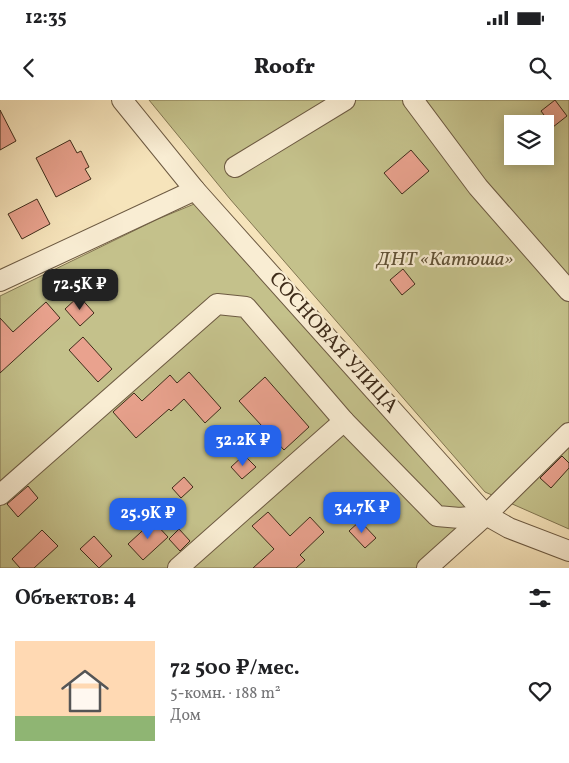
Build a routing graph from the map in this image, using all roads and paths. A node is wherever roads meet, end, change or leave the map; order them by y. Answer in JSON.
{"nodes":[{"id":1,"x":122,"y":100,"type":"edge"},
{"id":2,"x":345,"y":100,"type":"edge"},
{"id":3,"x":413,"y":100,"type":"edge"},
{"id":4,"x":235,"y":168,"type":"dead end"},
{"id":5,"x":196,"y":190,"type":"junction"},
{"id":6,"x":0,"y":281,"type":"edge"},
{"id":7,"x":569,"y":291,"type":"edge"},
{"id":8,"x":344,"y":421,"type":"junction"},
{"id":9,"x":569,"y":433,"type":"edge"},
{"id":10,"x":0,"y":495,"type":"edge"},
{"id":11,"x":486,"y":515,"type":"junction"},
{"id":12,"x":569,"y":551,"type":"edge"},
{"id":13,"x":178,"y":568,"type":"edge"},
{"id":14,"x":427,"y":568,"type":"edge"}],
"edges":[{"from":1,"to":5,"type":"street","name":"СОСНОВАЯ УЛИЦА"},
{"from":2,"to":4,"type":"street"},
{"from":3,"to":7,"type":"street"},
{"from":5,"to":6,"type":"street"},
{"from":5,"to":11,"type":"street","name":"СОСНОВАЯ УЛИЦА"},
{"from":8,"to":10,"type":"street"},
{"from":8,"to":11,"type":"street"},
{"from":8,"to":13,"type":"street"},
{"from":9,"to":11,"type":"street"},
{"from":11,"to":12,"type":"street","name":"СОСНОВАЯ УЛИЦА"},
{"from":11,"to":14,"type":"street"}]}
